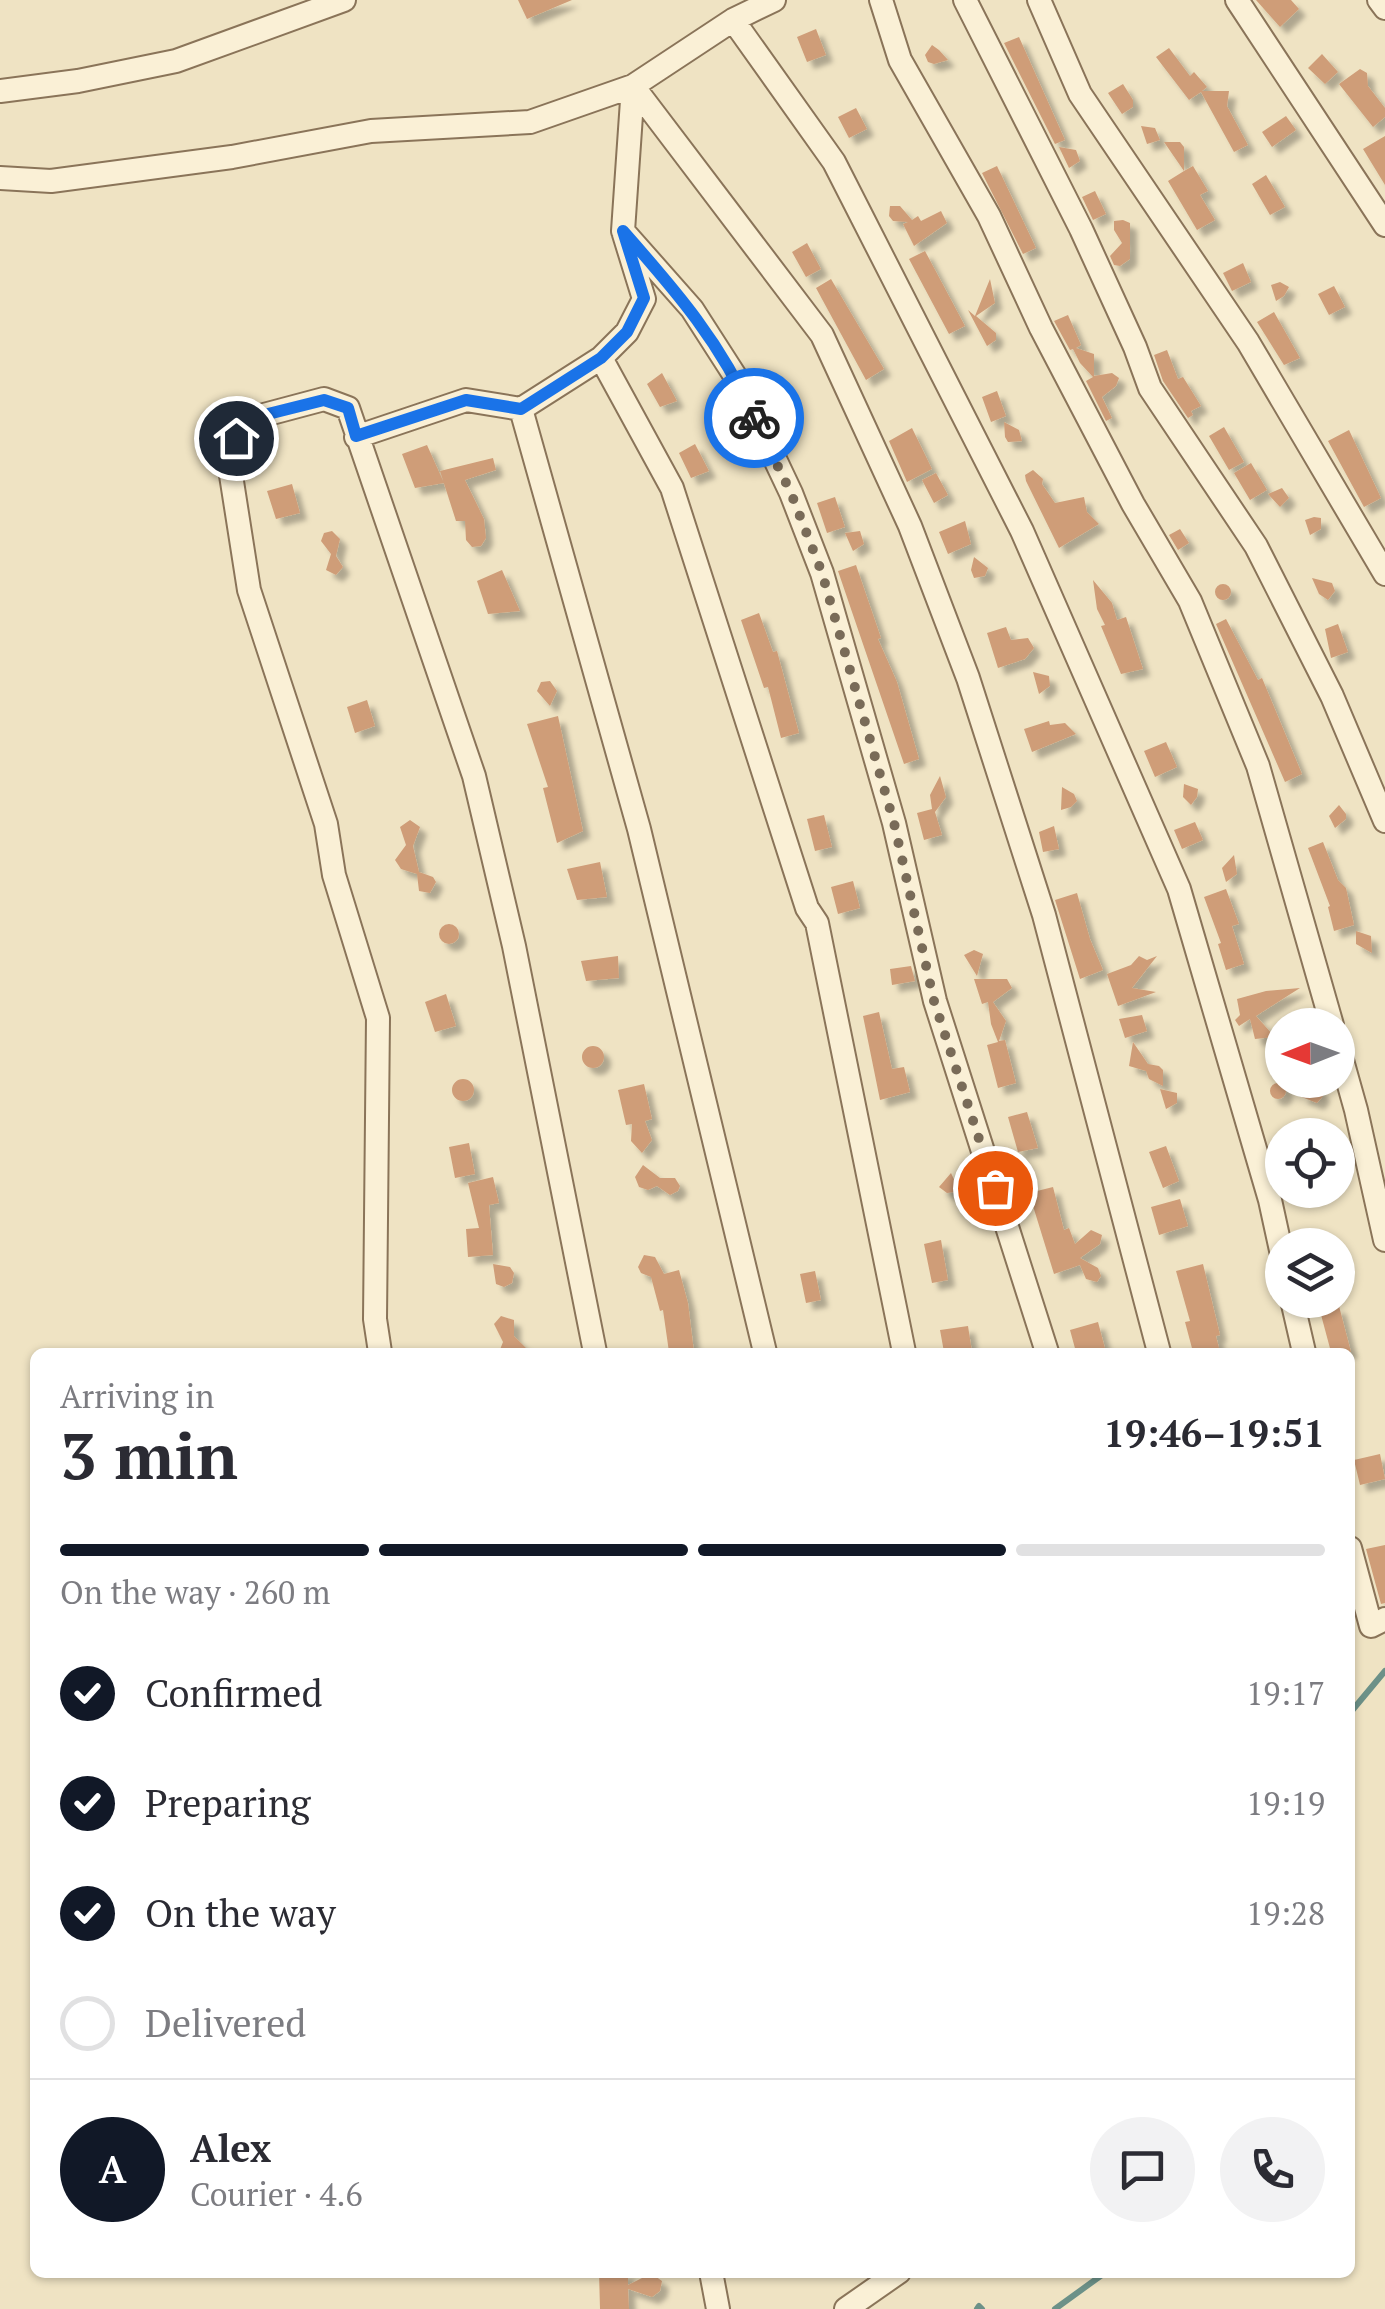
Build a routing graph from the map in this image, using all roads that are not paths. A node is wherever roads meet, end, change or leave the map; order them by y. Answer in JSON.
{"nodes":[{"id":1,"x":344,"y":0,"type":"edge"},
{"id":2,"x":774,"y":0,"type":"edge"},
{"id":3,"x":881,"y":0,"type":"edge"},
{"id":4,"x":965,"y":0,"type":"edge"},
{"id":5,"x":1039,"y":0,"type":"edge"},
{"id":6,"x":1237,"y":0,"type":"edge"},
{"id":7,"x":1379,"y":0,"type":"edge"},
{"id":8,"x":1385,"y":8,"type":"edge"},
{"id":9,"x":733,"y":20,"type":"junction"},
{"id":10,"x":633,"y":86,"type":"junction"},
{"id":11,"x":0,"y":91,"type":"edge"},
{"id":12,"x":0,"y":178,"type":"edge"},
{"id":13,"x":1385,"y":225,"type":"edge"},
{"id":14,"x":623,"y":231,"type":"junction"},
{"id":15,"x":601,"y":358,"type":"junction"},
{"id":16,"x":521,"y":409,"type":"junction"},
{"id":17,"x":356,"y":436,"type":"junction"},
{"id":18,"x":1385,"y":574,"type":"edge"},
{"id":19,"x":1385,"y":820,"type":"edge"},
{"id":20,"x":1327,"y":1008,"type":"edge"},
{"id":21,"x":1353,"y":1098,"type":"edge"},
{"id":22,"x":1276,"y":1228,"type":"edge"},
{"id":23,"x":1385,"y":1240,"type":"edge"},
{"id":24,"x":1296,"y":1318,"type":"edge"},
{"id":25,"x":380,"y":1348,"type":"edge"},
{"id":26,"x":594,"y":1348,"type":"edge"},
{"id":27,"x":765,"y":1348,"type":"edge"},
{"id":28,"x":903,"y":1348,"type":"edge"},
{"id":29,"x":1046,"y":1348,"type":"edge"},
{"id":30,"x":1158,"y":1348,"type":"edge"},
{"id":31,"x":1303,"y":1348,"type":"edge"},
{"id":32,"x":1355,"y":1566,"type":"edge"},
{"id":33,"x":1385,"y":1619,"type":"edge"},
{"id":34,"x":712,"y":2278,"type":"edge"},
{"id":35,"x":890,"y":2278,"type":"edge"},
{"id":36,"x":718,"y":2309,"type":"edge"},
{"id":37,"x":846,"y":2309,"type":"edge"}],
"edges":[{"from":1,"to":11,"type":"street"},
{"from":2,"to":9,"type":"street"},
{"from":3,"to":20,"type":"street"},
{"from":4,"to":19,"type":"street"},
{"from":5,"to":18,"type":"street"},
{"from":6,"to":13,"type":"street"},
{"from":7,"to":8,"type":"street"},
{"from":9,"to":10,"type":"street"},
{"from":9,"to":22,"type":"street"},
{"from":10,"to":12,"type":"street"},
{"from":10,"to":14,"type":"street"},
{"from":10,"to":30,"type":"street"},
{"from":14,"to":15,"type":"street"},
{"from":14,"to":29,"type":"street"},
{"from":15,"to":16,"type":"street"},
{"from":15,"to":28,"type":"street"},
{"from":16,"to":17,"type":"street"},
{"from":16,"to":27,"type":"street"},
{"from":17,"to":25,"type":"street"},
{"from":17,"to":26,"type":"street"},
{"from":21,"to":23,"type":"street"},
{"from":24,"to":31,"type":"street"},
{"from":32,"to":33,"type":"street"},
{"from":34,"to":36,"type":"street"},
{"from":35,"to":37,"type":"street"}]}
